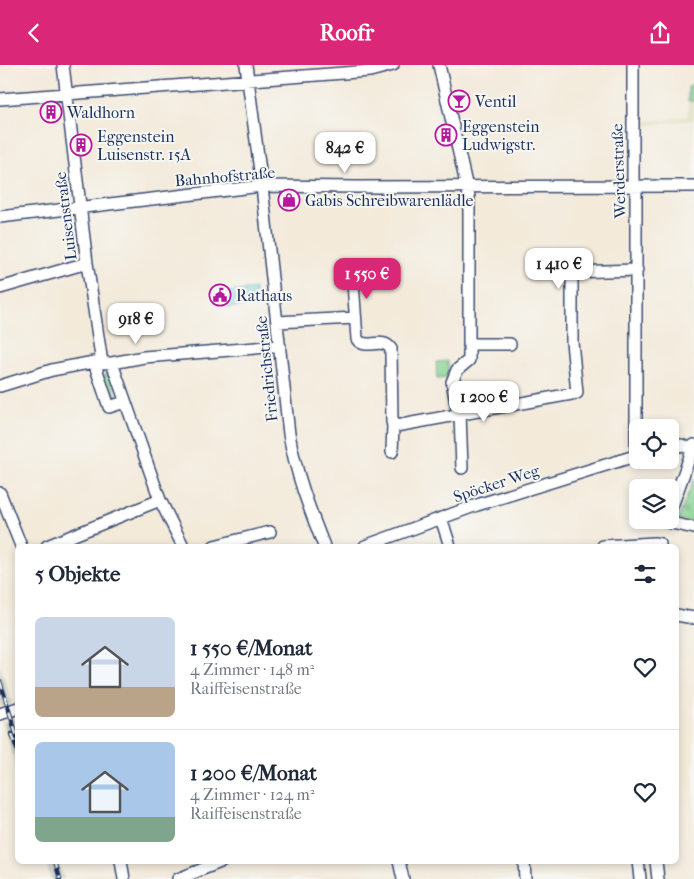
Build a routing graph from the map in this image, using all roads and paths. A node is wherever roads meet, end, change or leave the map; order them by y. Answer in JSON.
{"nodes":[{"id":1,"x":63,"y":65,"type":"edge"},
{"id":2,"x":246,"y":65,"type":"edge"},
{"id":3,"x":392,"y":65,"type":"edge"},
{"id":4,"x":439,"y":65,"type":"edge"},
{"id":5,"x":632,"y":65,"type":"edge"},
{"id":6,"x":248,"y":81,"type":"junction"},
{"id":7,"x":67,"y":94,"type":"junction"},
{"id":8,"x":0,"y":99,"type":"edge"},
{"id":9,"x":262,"y":186,"type":"junction"},
{"id":10,"x":467,"y":186,"type":"junction"},
{"id":11,"x":635,"y":186,"type":"junction"},
{"id":12,"x":694,"y":186,"type":"edge"},
{"id":13,"x":80,"y":208,"type":"junction"},
{"id":14,"x":0,"y":217,"type":"edge"},
{"id":15,"x":87,"y":263,"type":"junction"},
{"id":16,"x":637,"y":270,"type":"junction"},
{"id":17,"x":353,"y":283,"type":"dead end"},
{"id":18,"x":0,"y":289,"type":"edge"},
{"id":19,"x":355,"y":318,"type":"junction"},
{"id":20,"x":277,"y":322,"type":"junction"},
{"id":21,"x":470,"y":344,"type":"junction"},
{"id":22,"x":510,"y":344,"type":"dead end"},
{"id":23,"x":280,"y":346,"type":"junction"},
{"id":24,"x":103,"y":363,"type":"junction"},
{"id":25,"x":0,"y":386,"type":"edge"},
{"id":26,"x":125,"y":401,"type":"junction"},
{"id":27,"x":459,"y":414,"type":"junction"},
{"id":28,"x":637,"y":419,"type":"edge"},
{"id":29,"x":393,"y":425,"type":"junction"},
{"id":30,"x":679,"y":445,"type":"edge"},
{"id":31,"x":693,"y":447,"type":"edge"},
{"id":32,"x":392,"y":452,"type":"dead end"},
{"id":33,"x":629,"y":458,"type":"edge"},
{"id":34,"x":462,"y":468,"type":"dead end"},
{"id":35,"x":0,"y":493,"type":"edge"},
{"id":36,"x":160,"y":500,"type":"junction"},
{"id":37,"x":441,"y":518,"type":"junction"},
{"id":38,"x":694,"y":528,"type":"edge"},
{"id":39,"x":664,"y":530,"type":"edge"},
{"id":40,"x":270,"y":532,"type":"dead end"},
{"id":41,"x":20,"y":544,"type":"edge"},
{"id":42,"x":52,"y":544,"type":"edge"},
{"id":43,"x":182,"y":544,"type":"edge"},
{"id":44,"x":222,"y":544,"type":"edge"},
{"id":45,"x":323,"y":544,"type":"edge"},
{"id":46,"x":371,"y":544,"type":"edge"},
{"id":47,"x":449,"y":544,"type":"edge"},
{"id":48,"x":637,"y":544,"type":"edge"},
{"id":49,"x":679,"y":615,"type":"edge"},
{"id":50,"x":694,"y":617,"type":"edge"},
{"id":51,"x":15,"y":709,"type":"edge"},
{"id":52,"x":0,"y":714,"type":"edge"},
{"id":53,"x":122,"y":864,"type":"edge"},
{"id":54,"x":216,"y":864,"type":"edge"},
{"id":55,"x":400,"y":864,"type":"edge"},
{"id":56,"x":524,"y":864,"type":"edge"},
{"id":57,"x":638,"y":864,"type":"edge"},
{"id":58,"x":656,"y":864,"type":"edge"},
{"id":59,"x":124,"y":879,"type":"edge"},
{"id":60,"x":178,"y":879,"type":"edge"},
{"id":61,"x":403,"y":879,"type":"edge"},
{"id":62,"x":526,"y":879,"type":"edge"},
{"id":63,"x":640,"y":879,"type":"edge"},
{"id":64,"x":658,"y":879,"type":"edge"}],
"edges":[{"from":1,"to":7,"type":"street","name":"Luisenstraße"},
{"from":2,"to":6,"type":"street","name":"Friedrichstraße"},
{"from":3,"to":6,"type":"street"},
{"from":4,"to":10,"type":"street"},
{"from":5,"to":11,"type":"street","name":"Werderstraße"},
{"from":6,"to":7,"type":"street"},
{"from":6,"to":9,"type":"street","name":"Friedrichstraße"},
{"from":7,"to":8,"type":"street"},
{"from":7,"to":13,"type":"street","name":"Luisenstraße"},
{"from":9,"to":10,"type":"street","name":"Bahnhofstraße"},
{"from":9,"to":13,"type":"street","name":"Bahnhofstraße"},
{"from":9,"to":20,"type":"street","name":"Friedrichstraße"},
{"from":10,"to":11,"type":"street","name":"Bahnhofstraße"},
{"from":10,"to":21,"type":"street"},
{"from":11,"to":12,"type":"street","name":"Bahnhofstraße"},
{"from":11,"to":16,"type":"street","name":"Werderstraße"},
{"from":13,"to":14,"type":"street","name":"Bahnhofstraße"},
{"from":13,"to":15,"type":"street","name":"Luisenstraße"},
{"from":15,"to":18,"type":"street"},
{"from":15,"to":24,"type":"street","name":"Luisenstraße"},
{"from":16,"to":27,"type":"street"},
{"from":16,"to":28,"type":"street","name":"Werderstraße"},
{"from":17,"to":19,"type":"street"},
{"from":19,"to":20,"type":"street"},
{"from":19,"to":29,"type":"street"},
{"from":20,"to":23,"type":"street","name":"Friedrichstraße"},
{"from":21,"to":22,"type":"street"},
{"from":21,"to":27,"type":"street"},
{"from":23,"to":24,"type":"street"},
{"from":23,"to":45,"type":"street","name":"Friedrichstraße"},
{"from":24,"to":25,"type":"street"},
{"from":24,"to":26,"type":"street","name":"Luisenstraße"},
{"from":24,"to":26,"type":"street"},
{"from":26,"to":36,"type":"street","name":"Luisenstraße"},
{"from":27,"to":29,"type":"street"},
{"from":27,"to":34,"type":"street"},
{"from":29,"to":32,"type":"street"},
{"from":30,"to":31,"type":"street"},
{"from":31,"to":39,"type":"street"},
{"from":33,"to":37,"type":"street","name":"Spöcker Weg"},
{"from":35,"to":41,"type":"street"},
{"from":36,"to":42,"type":"street"},
{"from":36,"to":43,"type":"street","name":"Luisenstraße"},
{"from":37,"to":46,"type":"street","name":"Spöcker Weg"},
{"from":37,"to":47,"type":"street"},
{"from":38,"to":39,"type":"street"},
{"from":39,"to":48,"type":"street"},
{"from":40,"to":44,"type":"street"},
{"from":49,"to":50,"type":"street"},
{"from":51,"to":52,"type":"street"},
{"from":53,"to":59,"type":"street"},
{"from":54,"to":60,"type":"street"},
{"from":55,"to":61,"type":"street"},
{"from":56,"to":62,"type":"street"},
{"from":57,"to":63,"type":"street"},
{"from":58,"to":64,"type":"street"}]}
